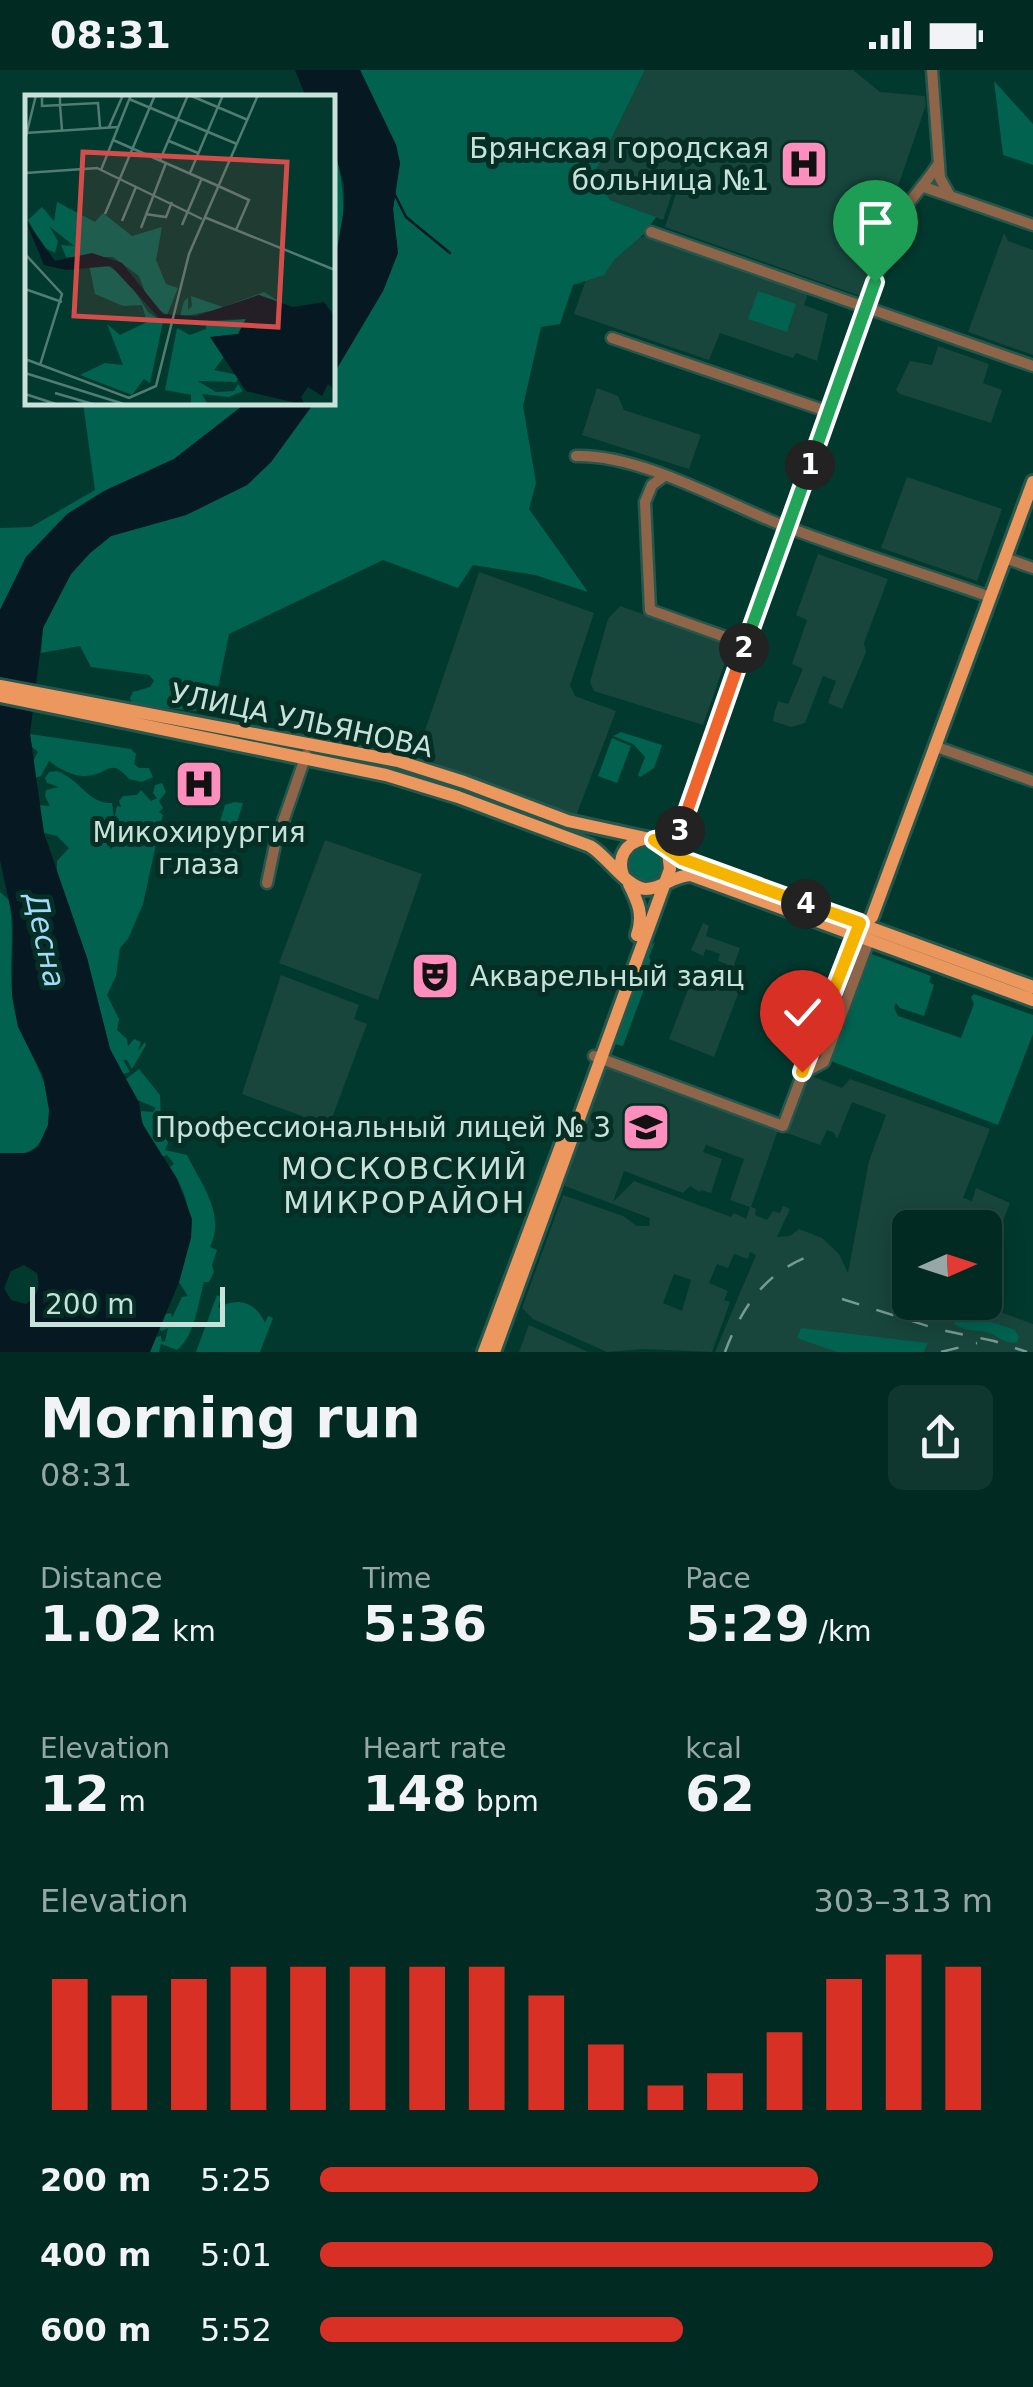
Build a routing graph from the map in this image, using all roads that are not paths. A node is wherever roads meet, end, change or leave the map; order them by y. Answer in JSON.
{"nodes":[{"id":1,"x":932,"y":70,"type":"edge"},
{"id":2,"x":939,"y":163,"type":"junction"},
{"id":3,"x":924,"y":187,"type":"junction"},
{"id":4,"x":950,"y":196,"type":"junction"},
{"id":5,"x":1033,"y":225,"type":"edge"},
{"id":6,"x":651,"y":232,"type":"dead end"},
{"id":7,"x":867,"y":306,"type":"junction"},
{"id":8,"x":612,"y":338,"type":"dead end"},
{"id":9,"x":1033,"y":366,"type":"edge"},
{"id":10,"x":829,"y":412,"type":"junction"},
{"id":11,"x":576,"y":456,"type":"dead end"},
{"id":12,"x":663,"y":477,"type":"junction"},
{"id":13,"x":1033,"y":482,"type":"edge"},
{"id":14,"x":788,"y":527,"type":"junction"},
{"id":15,"x":1005,"y":558,"type":"junction"},
{"id":16,"x":1033,"y":568,"type":"edge"},
{"id":17,"x":990,"y":597,"type":"junction"},
{"id":18,"x":745,"y":644,"type":"junction"},
{"id":19,"x":0,"y":686,"type":"edge"},
{"id":20,"x":0,"y":696,"type":"edge"},
{"id":21,"x":78,"y":706,"type":"junction"},
{"id":22,"x":934,"y":746,"type":"junction"},
{"id":23,"x":307,"y":750,"type":"junction"},
{"id":24,"x":1033,"y":781,"type":"edge"},
{"id":25,"x":650,"y":839,"type":"junction"},
{"id":26,"x":668,"y":852,"type":"junction"},
{"id":27,"x":625,"y":878,"type":"junction"},
{"id":28,"x":663,"y":882,"type":"junction"},
{"id":29,"x":267,"y":883,"type":"dead end"},
{"id":30,"x":866,"y":928,"type":"junction"},
{"id":31,"x":1033,"y":987,"type":"edge"},
{"id":32,"x":1033,"y":1000,"type":"edge"},
{"id":33,"x":598,"y":1057,"type":"junction"},
{"id":34,"x":802,"y":1072,"type":"junction"},
{"id":35,"x":484,"y":1352,"type":"edge"},
{"id":36,"x":494,"y":1352,"type":"edge"}],
"edges":[{"from":1,"to":2,"type":"street"},
{"from":2,"to":3,"type":"street"},
{"from":2,"to":4,"type":"street"},
{"from":3,"to":4,"type":"street"},
{"from":3,"to":7,"type":"street"},
{"from":4,"to":5,"type":"street"},
{"from":6,"to":7,"type":"street"},
{"from":7,"to":9,"type":"street"},
{"from":7,"to":10,"type":"street"},
{"from":8,"to":10,"type":"street"},
{"from":10,"to":14,"type":"street"},
{"from":11,"to":12,"type":"street"},
{"from":12,"to":14,"type":"street"},
{"from":12,"to":18,"type":"street"},
{"from":13,"to":15,"type":"main road"},
{"from":14,"to":17,"type":"street"},
{"from":14,"to":18,"type":"street"},
{"from":15,"to":16,"type":"street"},
{"from":15,"to":17,"type":"main road"},
{"from":17,"to":22,"type":"main road"},
{"from":18,"to":25,"type":"street"},
{"from":19,"to":21,"type":"main road","name":"УЛИЦА УЛЬЯНОВА"},
{"from":20,"to":21,"type":"main road","name":"УЛИЦА УЛЬЯНОВА"},
{"from":21,"to":23,"type":"main road","name":"УЛИЦА УЛЬЯНОВА"},
{"from":22,"to":24,"type":"street"},
{"from":22,"to":30,"type":"main road"},
{"from":23,"to":25,"type":"main road","name":"УЛИЦА УЛЬЯНОВА"},
{"from":23,"to":27,"type":"main road","name":"УЛИЦА УЛЬЯНОВА"},
{"from":23,"to":29,"type":"street"},
{"from":25,"to":26,"type":"main road"},
{"from":25,"to":27,"type":"main road"},
{"from":26,"to":28,"type":"main road"},
{"from":26,"to":30,"type":"main road"},
{"from":27,"to":28,"type":"main road"},
{"from":27,"to":33,"type":"main road"},
{"from":28,"to":30,"type":"main road"},
{"from":28,"to":33,"type":"main road"},
{"from":30,"to":31,"type":"main road"},
{"from":30,"to":32,"type":"main road"},
{"from":30,"to":34,"type":"street"},
{"from":30,"to":34,"type":"street"},
{"from":33,"to":34,"type":"street"},
{"from":33,"to":35,"type":"main road"},
{"from":33,"to":36,"type":"main road"}]}
